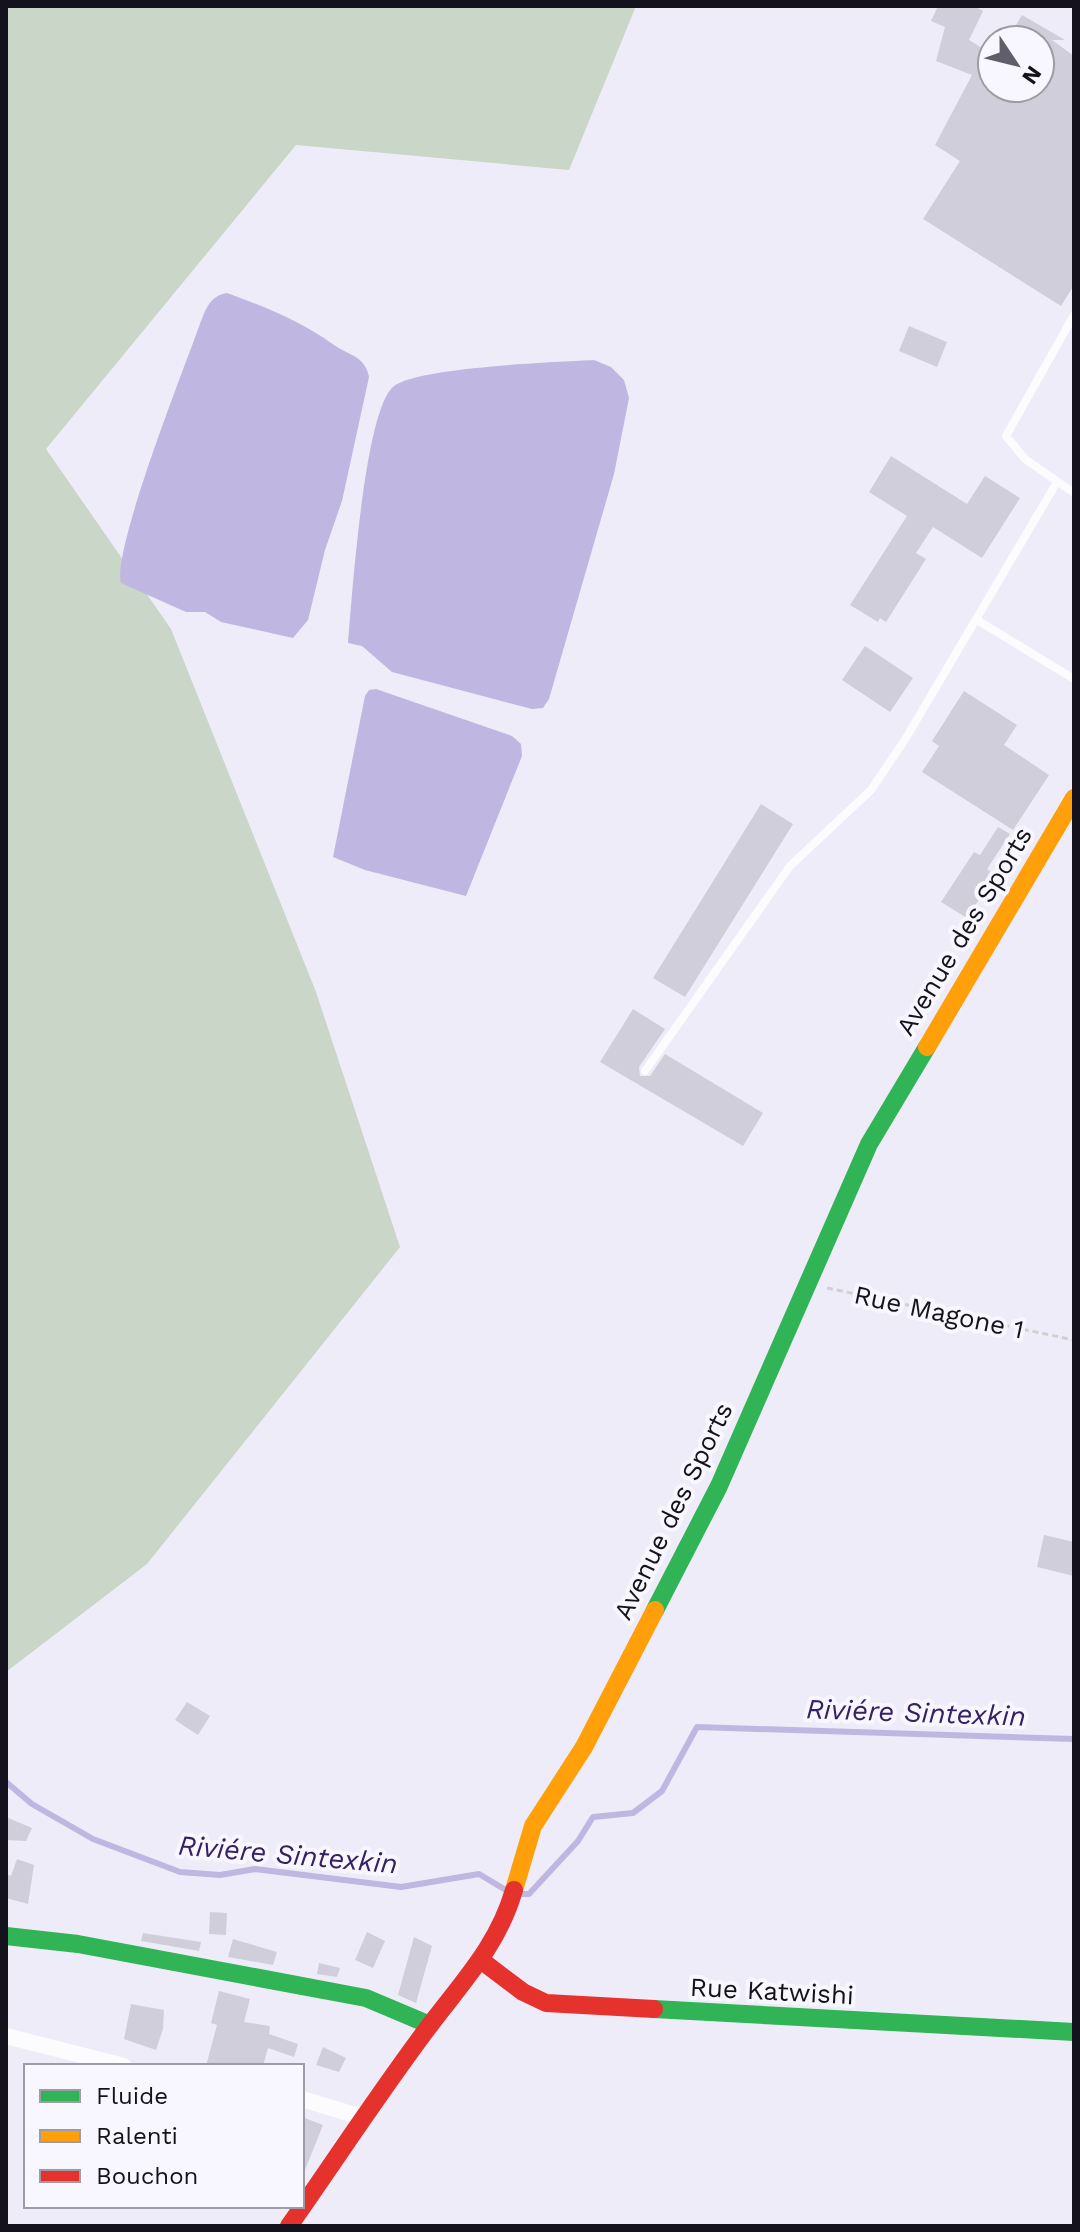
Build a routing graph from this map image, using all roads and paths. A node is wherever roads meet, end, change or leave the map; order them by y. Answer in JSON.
{"nodes":[{"id":1,"x":1074,"y":315,"type":"edge"},
{"id":2,"x":1057,"y":482,"type":"junction"},
{"id":3,"x":1074,"y":491,"type":"edge"},
{"id":4,"x":977,"y":620,"type":"junction"},
{"id":5,"x":1074,"y":679,"type":"edge"},
{"id":6,"x":1074,"y":798,"type":"edge"},
{"id":7,"x":645,"y":1071,"type":"dead end"},
{"id":8,"x":805,"y":1283,"type":"junction"},
{"id":9,"x":1074,"y":1340,"type":"edge"},
{"id":10,"x":6,"y":1936,"type":"edge"},
{"id":11,"x":482,"y":1961,"type":"junction"},
{"id":12,"x":430,"y":2025,"type":"junction"},
{"id":13,"x":1074,"y":2032,"type":"edge"},
{"id":14,"x":6,"y":2036,"type":"edge"},
{"id":15,"x":116,"y":2064,"type":"edge"},
{"id":16,"x":304,"y":2100,"type":"edge"},
{"id":17,"x":365,"y":2118,"type":"junction"},
{"id":18,"x":304,"y":2205,"type":"edge"},
{"id":19,"x":302,"y":2208,"type":"edge"},
{"id":20,"x":289,"y":2226,"type":"edge"}],
"edges":[{"from":1,"to":2,"type":"lane"},
{"from":2,"to":3,"type":"lane"},
{"from":2,"to":4,"type":"lane"},
{"from":4,"to":5,"type":"lane"},
{"from":4,"to":7,"type":"lane"},
{"from":6,"to":8,"type":"street","name":"Avenue des Sports"},
{"from":8,"to":9,"type":"path","name":"Rue Magone 1"},
{"from":8,"to":11,"type":"street","name":"Avenue des Sports"},
{"from":10,"to":12,"type":"street"},
{"from":11,"to":12,"type":"street","name":"Avenue des Sports"},
{"from":11,"to":13,"type":"street","name":"Rue Katwishi"},
{"from":12,"to":17,"type":"street","name":"Avenue des Sports"},
{"from":14,"to":15,"type":"street"},
{"from":16,"to":17,"type":"street"},
{"from":17,"to":18,"type":"street","name":"Avenue des Sports"},
{"from":19,"to":20,"type":"street","name":"Avenue des Sports"}]}
